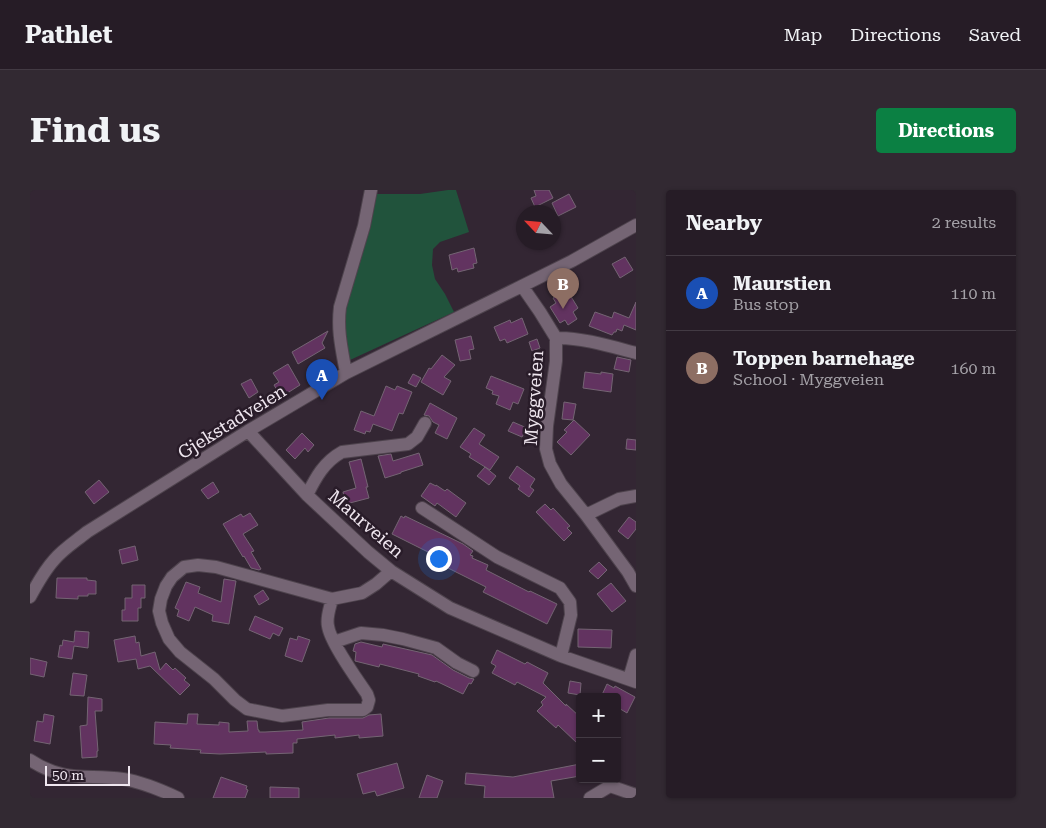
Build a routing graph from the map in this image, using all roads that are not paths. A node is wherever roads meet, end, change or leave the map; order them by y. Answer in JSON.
{"nodes":[{"id":1,"x":371,"y":190,"type":"edge"},
{"id":2,"x":636,"y":225,"type":"edge"},
{"id":3,"x":522,"y":286,"type":"junction"},
{"id":4,"x":556,"y":338,"type":"junction"},
{"id":5,"x":636,"y":353,"type":"edge"},
{"id":6,"x":346,"y":373,"type":"junction"},
{"id":7,"x":425,"y":423,"type":"dead end"},
{"id":8,"x":248,"y":431,"type":"junction"},
{"id":9,"x":307,"y":496,"type":"junction"},
{"id":10,"x":636,"y":496,"type":"edge"},
{"id":11,"x":422,"y":508,"type":"dead end"},
{"id":12,"x":586,"y":515,"type":"junction"},
{"id":13,"x":391,"y":571,"type":"junction"},
{"id":14,"x":636,"y":586,"type":"edge"},
{"id":15,"x":30,"y":597,"type":"edge"},
{"id":16,"x":332,"y":599,"type":"junction"},
{"id":17,"x":334,"y":642,"type":"junction"},
{"id":18,"x":636,"y":655,"type":"edge"},
{"id":19,"x":561,"y":656,"type":"junction"},
{"id":20,"x":473,"y":671,"type":"dead end"},
{"id":21,"x":632,"y":680,"type":"edge"},
{"id":22,"x":30,"y":760,"type":"edge"},
{"id":23,"x":636,"y":795,"type":"edge"},
{"id":24,"x":178,"y":798,"type":"edge"},
{"id":25,"x":590,"y":798,"type":"edge"}],
"edges":[{"from":1,"to":6,"type":"street"},
{"from":2,"to":3,"type":"street","name":"Gjekstadveien"},
{"from":3,"to":4,"type":"street","name":"Myggveien"},
{"from":3,"to":6,"type":"street","name":"Gjekstadveien"},
{"from":4,"to":5,"type":"street"},
{"from":4,"to":12,"type":"street","name":"Myggveien"},
{"from":6,"to":8,"type":"street","name":"Gjekstadveien"},
{"from":7,"to":9,"type":"street"},
{"from":8,"to":9,"type":"street","name":"Maurveien"},
{"from":8,"to":15,"type":"street","name":"Gjekstadveien"},
{"from":9,"to":13,"type":"street","name":"Maurveien"},
{"from":10,"to":12,"type":"street"},
{"from":11,"to":19,"type":"street"},
{"from":12,"to":14,"type":"street","name":"Myggveien"},
{"from":13,"to":16,"type":"street"},
{"from":13,"to":19,"type":"street","name":"Maurveien"},
{"from":16,"to":17,"type":"street"},
{"from":16,"to":17,"type":"street"},
{"from":17,"to":20,"type":"street"},
{"from":18,"to":21,"type":"street"},
{"from":19,"to":21,"type":"street","name":"Maurveien"},
{"from":22,"to":24,"type":"street"},
{"from":23,"to":25,"type":"street"}]}
